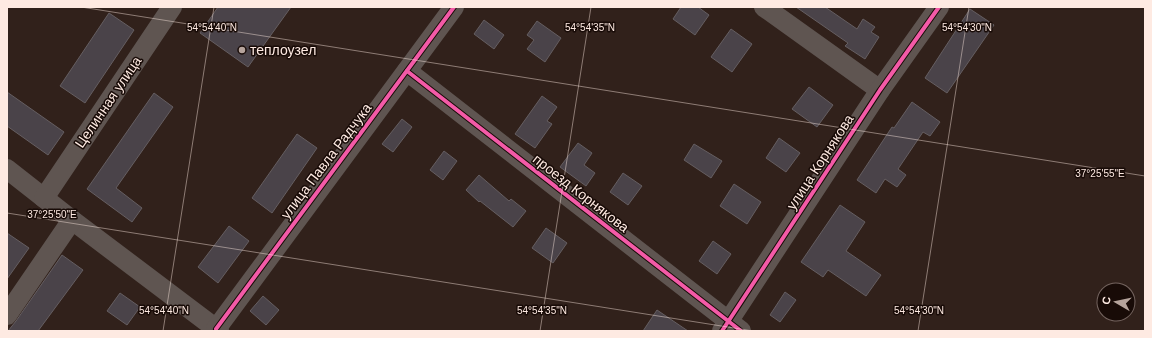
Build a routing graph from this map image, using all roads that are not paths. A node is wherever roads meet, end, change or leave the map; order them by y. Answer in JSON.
{"nodes":[{"id":1,"x":172,"y":7,"type":"edge"},
{"id":2,"x":454,"y":7,"type":"edge"},
{"id":3,"x":764,"y":7,"type":"edge"},
{"id":4,"x":939,"y":7,"type":"edge"},
{"id":5,"x":407,"y":71,"type":"junction"},
{"id":6,"x":880,"y":90,"type":"junction"},
{"id":7,"x":7,"y":169,"type":"edge"},
{"id":8,"x":44,"y":198,"type":"junction"},
{"id":9,"x":72,"y":220,"type":"junction"},
{"id":10,"x":7,"y":314,"type":"edge"},
{"id":11,"x":730,"y":328,"type":"edge"},
{"id":12,"x":217,"y":330,"type":"edge"}],
"edges":[{"from":1,"to":8,"type":"street","name":"Целинная улица"},
{"from":2,"to":5,"type":"street","name":"улица Павла Радчука"},
{"from":3,"to":6,"type":"street"},
{"from":4,"to":6,"type":"street","name":"улица Корнякова"},
{"from":5,"to":11,"type":"street","name":"проезд Корнякова"},
{"from":5,"to":12,"type":"street","name":"улица Павла Радчука"},
{"from":6,"to":11,"type":"street","name":"улица Корнякова"},
{"from":7,"to":8,"type":"street"},
{"from":8,"to":9,"type":"street"},
{"from":9,"to":10,"type":"street"},
{"from":9,"to":12,"type":"street"}]}
